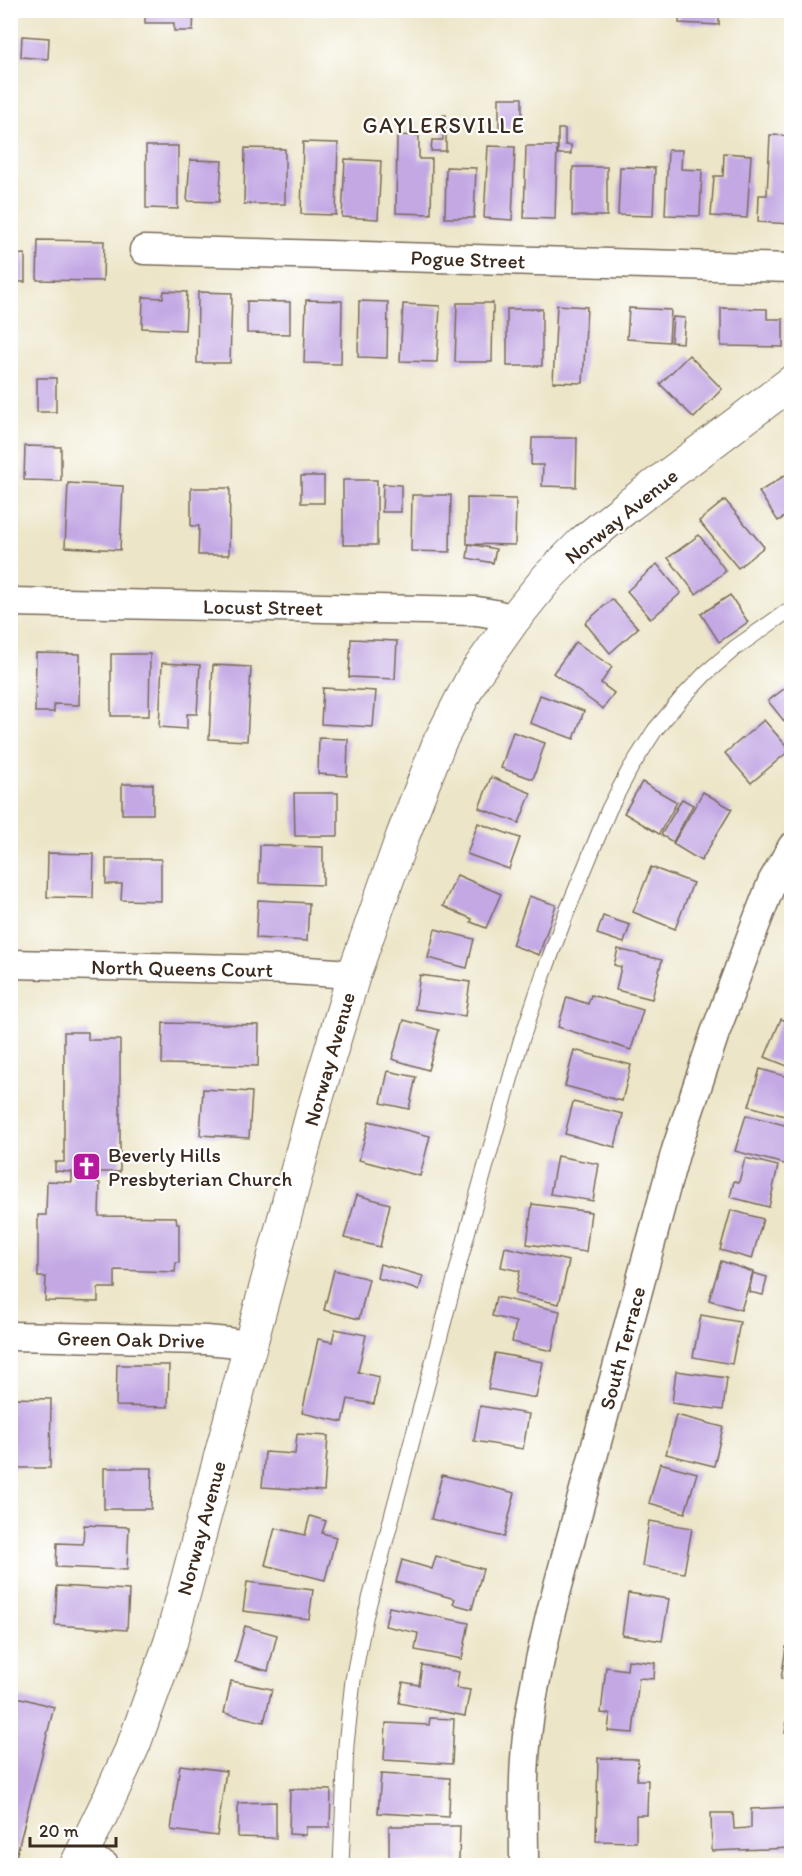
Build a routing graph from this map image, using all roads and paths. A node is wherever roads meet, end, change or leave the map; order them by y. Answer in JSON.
{"nodes":[{"id":1,"x":144,"y":250,"type":"dead end"},
{"id":2,"x":792,"y":268,"type":"edge"},
{"id":3,"x":792,"y":382,"type":"edge"},
{"id":4,"x":10,"y":602,"type":"edge"},
{"id":5,"x":792,"y":608,"type":"edge"},
{"id":6,"x":514,"y":619,"type":"junction"},
{"id":7,"x":792,"y":847,"type":"edge"},
{"id":8,"x":10,"y":964,"type":"edge"},
{"id":9,"x":353,"y":977,"type":"junction"},
{"id":10,"x":10,"y":1336,"type":"edge"},
{"id":11,"x":250,"y":1346,"type":"junction"},
{"id":12,"x":87,"y":1862,"type":"edge"},
{"id":13,"x":341,"y":1866,"type":"edge"},
{"id":14,"x":524,"y":1866,"type":"edge"}],
"edges":[{"from":1,"to":2,"type":"street","name":"Pogue Street"},
{"from":3,"to":6,"type":"street","name":"Norway Avenue"},
{"from":4,"to":6,"type":"street","name":"Locust Street"},
{"from":5,"to":13,"type":"lane"},
{"from":6,"to":9,"type":"street","name":"Norway Avenue"},
{"from":7,"to":14,"type":"street","name":"South Terrace"},
{"from":8,"to":9,"type":"street","name":"North Queens Court"},
{"from":9,"to":11,"type":"street","name":"Norway Avenue"},
{"from":10,"to":11,"type":"street","name":"Green Oak Drive"},
{"from":11,"to":12,"type":"street","name":"Norway Avenue"}]}
